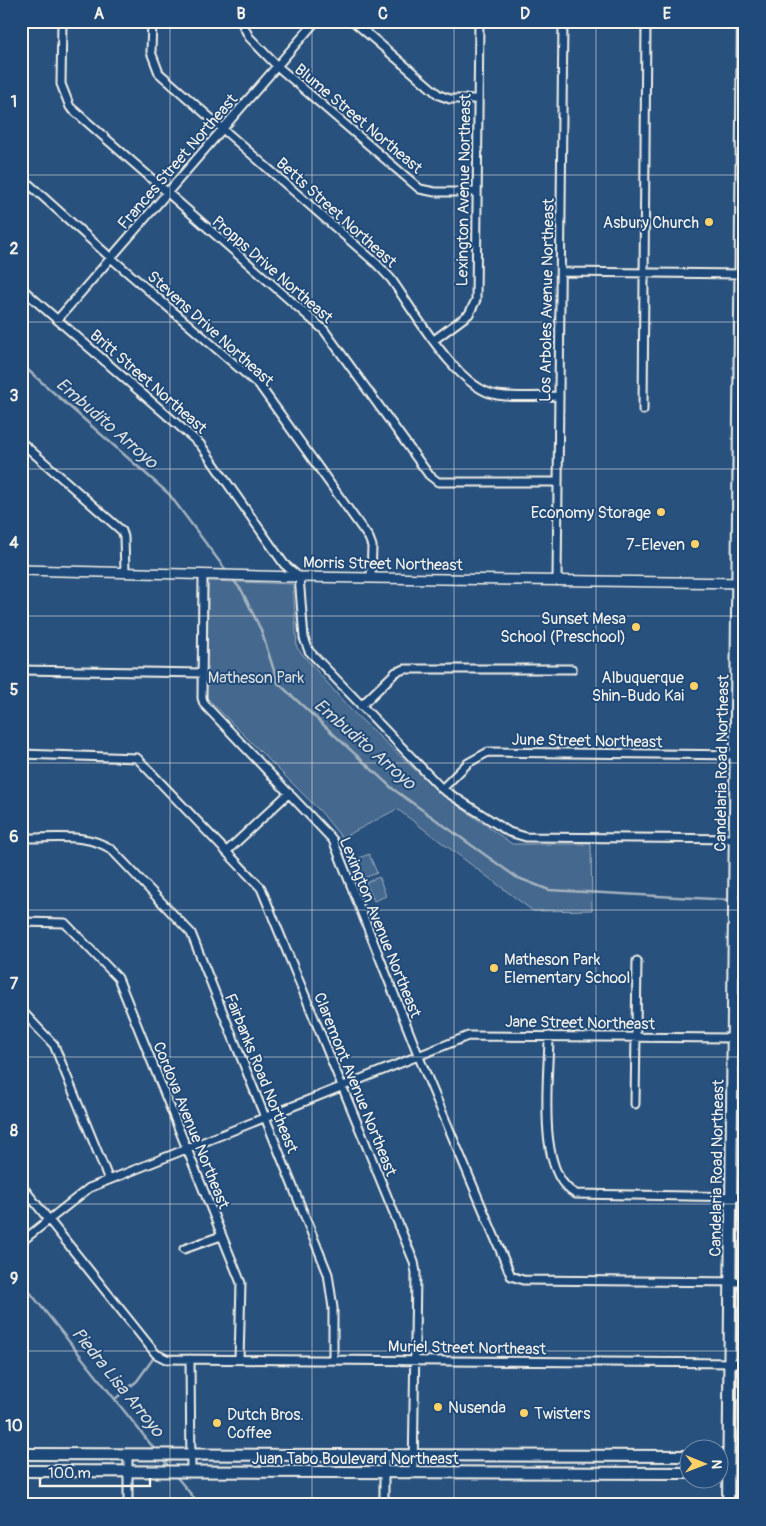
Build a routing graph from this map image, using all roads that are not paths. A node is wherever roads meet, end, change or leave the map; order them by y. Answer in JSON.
{"nodes":[{"id":1,"x":62,"y":21,"type":"edge"},
{"id":2,"x":152,"y":21,"type":"edge"},
{"id":3,"x":316,"y":21,"type":"edge"},
{"id":4,"x":353,"y":21,"type":"edge"},
{"id":5,"x":479,"y":21,"type":"edge"},
{"id":6,"x":563,"y":21,"type":"edge"},
{"id":7,"x":646,"y":21,"type":"edge"},
{"id":8,"x":743,"y":21,"type":"edge"},
{"id":9,"x":242,"y":23,"type":"edge"},
{"id":10,"x":277,"y":66,"type":"junction"},
{"id":11,"x":744,"y":98,"type":"edge"},
{"id":12,"x":478,"y":99,"type":"junction"},
{"id":13,"x":223,"y":129,"type":"junction"},
{"id":14,"x":21,"y":177,"type":"edge"},
{"id":15,"x":743,"y":185,"type":"edge"},
{"id":16,"x":477,"y":192,"type":"junction"},
{"id":17,"x":167,"y":194,"type":"junction"},
{"id":18,"x":111,"y":258,"type":"junction"},
{"id":19,"x":561,"y":272,"type":"junction"},
{"id":20,"x":643,"y":273,"type":"junction"},
{"id":21,"x":743,"y":274,"type":"edge"},
{"id":22,"x":21,"y":288,"type":"edge"},
{"id":23,"x":58,"y":319,"type":"junction"},
{"id":24,"x":434,"y":340,"type":"junction"},
{"id":25,"x":742,"y":359,"type":"edge"},
{"id":26,"x":559,"y":396,"type":"junction"},
{"id":27,"x":643,"y":410,"type":"dead end"},
{"id":28,"x":21,"y":442,"type":"edge"},
{"id":29,"x":558,"y":482,"type":"junction"},
{"id":30,"x":21,"y":570,"type":"edge"},
{"id":31,"x":124,"y":572,"type":"junction"},
{"id":32,"x":203,"y":575,"type":"junction"},
{"id":33,"x":300,"y":577,"type":"junction"},
{"id":34,"x":372,"y":578,"type":"junction"},
{"id":35,"x":557,"y":580,"type":"junction"},
{"id":36,"x":741,"y":583,"type":"edge"},
{"id":37,"x":572,"y":669,"type":"dead end"},
{"id":38,"x":21,"y":670,"type":"edge"},
{"id":39,"x":202,"y":673,"type":"junction"},
{"id":40,"x":361,"y":706,"type":"junction"},
{"id":41,"x":21,"y":754,"type":"edge"},
{"id":42,"x":740,"y":755,"type":"edge"},
{"id":43,"x":442,"y":789,"type":"junction"},
{"id":44,"x":289,"y":793,"type":"junction"},
{"id":45,"x":21,"y":838,"type":"edge"},
{"id":46,"x":740,"y":839,"type":"edge"},
{"id":47,"x":227,"y":851,"type":"junction"},
{"id":48,"x":21,"y":922,"type":"edge"},
{"id":49,"x":637,"y":961,"type":"dead end"},
{"id":50,"x":21,"y":1010,"type":"edge"},
{"id":51,"x":549,"y":1036,"type":"junction"},
{"id":52,"x":636,"y":1037,"type":"junction"},
{"id":53,"x":734,"y":1038,"type":"junction"},
{"id":54,"x":745,"y":1042,"type":"edge"},
{"id":55,"x":418,"y":1056,"type":"junction"},
{"id":56,"x":343,"y":1086,"type":"junction"},
{"id":57,"x":635,"y":1104,"type":"dead end"},
{"id":58,"x":264,"y":1118,"type":"junction"},
{"id":59,"x":186,"y":1148,"type":"junction"},
{"id":60,"x":745,"y":1178,"type":"edge"},
{"id":61,"x":109,"y":1180,"type":"junction"},
{"id":62,"x":21,"y":1185,"type":"edge"},
{"id":63,"x":730,"y":1197,"type":"junction"},
{"id":64,"x":744,"y":1197,"type":"edge"},
{"id":65,"x":49,"y":1220,"type":"junction"},
{"id":66,"x":221,"y":1236,"type":"junction"},
{"id":67,"x":21,"y":1242,"type":"edge"},
{"id":68,"x":184,"y":1249,"type":"dead end"},
{"id":69,"x":730,"y":1281,"type":"junction"},
{"id":70,"x":743,"y":1282,"type":"junction"},
{"id":71,"x":190,"y":1359,"type":"junction"},
{"id":72,"x":239,"y":1359,"type":"junction"},
{"id":73,"x":333,"y":1359,"type":"junction"},
{"id":74,"x":415,"y":1360,"type":"junction"},
{"id":75,"x":743,"y":1363,"type":"junction"},
{"id":76,"x":729,"y":1365,"type":"junction"},
{"id":77,"x":725,"y":1438,"type":"edge"},
{"id":78,"x":21,"y":1454,"type":"edge"},
{"id":79,"x":128,"y":1454,"type":"junction"},
{"id":80,"x":192,"y":1454,"type":"junction"},
{"id":81,"x":384,"y":1456,"type":"junction"},
{"id":82,"x":414,"y":1456,"type":"junction"},
{"id":83,"x":678,"y":1456,"type":"edge"},
{"id":84,"x":728,"y":1456,"type":"edge"},
{"id":85,"x":744,"y":1456,"type":"edge"},
{"id":86,"x":21,"y":1471,"type":"edge"},
{"id":87,"x":128,"y":1471,"type":"junction"},
{"id":88,"x":191,"y":1472,"type":"junction"},
{"id":89,"x":384,"y":1472,"type":"junction"},
{"id":90,"x":413,"y":1472,"type":"junction"},
{"id":91,"x":678,"y":1473,"type":"edge"},
{"id":92,"x":728,"y":1473,"type":"edge"},
{"id":93,"x":743,"y":1473,"type":"edge"},
{"id":94,"x":725,"y":1488,"type":"edge"},
{"id":95,"x":128,"y":1505,"type":"edge"},
{"id":96,"x":384,"y":1505,"type":"edge"},
{"id":97,"x":728,"y":1505,"type":"edge"},
{"id":98,"x":742,"y":1505,"type":"edge"}],
"edges":[{"from":1,"to":17,"type":"street","name":"Propps Drive Northeast"},
{"from":2,"to":13,"type":"street","name":"Betts Street Northeast"},
{"from":3,"to":10,"type":"street","name":"Frances Street Northeast"},
{"from":4,"to":12,"type":"street"},
{"from":5,"to":12,"type":"street","name":"Lexington Avenue Northeast"},
{"from":6,"to":19,"type":"street","name":"Los Arboles Avenue Northeast"},
{"from":7,"to":20,"type":"street"},
{"from":8,"to":11,"type":"main road","name":"Candelaria Road Northeast"},
{"from":9,"to":10,"type":"street","name":"Blume Street Northeast"},
{"from":10,"to":13,"type":"street","name":"Frances Street Northeast"},
{"from":10,"to":16,"type":"street","name":"Blume Street Northeast"},
{"from":11,"to":15,"type":"main road","name":"Candelaria Road Northeast"},
{"from":12,"to":16,"type":"street","name":"Lexington Avenue Northeast"},
{"from":13,"to":17,"type":"street","name":"Frances Street Northeast"},
{"from":13,"to":24,"type":"street","name":"Betts Street Northeast"},
{"from":14,"to":18,"type":"street","name":"Stevens Drive Northeast"},
{"from":15,"to":21,"type":"main road","name":"Candelaria Road Northeast"},
{"from":16,"to":24,"type":"street","name":"Lexington Avenue Northeast"},
{"from":17,"to":18,"type":"street","name":"Frances Street Northeast"},
{"from":17,"to":29,"type":"street","name":"Propps Drive Northeast"},
{"from":18,"to":23,"type":"street","name":"Frances Street Northeast"},
{"from":18,"to":34,"type":"street","name":"Stevens Drive Northeast"},
{"from":19,"to":20,"type":"street"},
{"from":19,"to":26,"type":"street","name":"Los Arboles Avenue Northeast"},
{"from":20,"to":21,"type":"street"},
{"from":20,"to":27,"type":"street"},
{"from":21,"to":25,"type":"main road","name":"Candelaria Road Northeast"},
{"from":22,"to":23,"type":"street","name":"Britt Street Northeast"},
{"from":23,"to":33,"type":"street","name":"Britt Street Northeast"},
{"from":24,"to":26,"type":"street","name":"Betts Street Northeast"},
{"from":25,"to":36,"type":"main road","name":"Candelaria Road Northeast"},
{"from":26,"to":29,"type":"street","name":"Los Arboles Avenue Northeast"},
{"from":28,"to":31,"type":"street"},
{"from":29,"to":35,"type":"street","name":"Los Arboles Avenue Northeast"},
{"from":30,"to":31,"type":"street","name":"Morris Street Northeast"},
{"from":31,"to":32,"type":"street","name":"Morris Street Northeast"},
{"from":32,"to":33,"type":"street","name":"Morris Street Northeast"},
{"from":32,"to":39,"type":"street","name":"Lexington Avenue Northeast"},
{"from":33,"to":34,"type":"street","name":"Morris Street Northeast"},
{"from":33,"to":40,"type":"street"},
{"from":34,"to":35,"type":"street","name":"Morris Street Northeast"},
{"from":35,"to":36,"type":"street","name":"Morris Street Northeast"},
{"from":36,"to":42,"type":"main road","name":"Candelaria Road Northeast"},
{"from":37,"to":40,"type":"street"},
{"from":38,"to":39,"type":"street"},
{"from":39,"to":44,"type":"street","name":"Lexington Avenue Northeast"},
{"from":40,"to":43,"type":"street"},
{"from":41,"to":47,"type":"street","name":"Claremont Avenue Northeast"},
{"from":42,"to":43,"type":"street","name":"June Street Northeast"},
{"from":42,"to":46,"type":"main road","name":"Candelaria Road Northeast"},
{"from":43,"to":46,"type":"street"},
{"from":44,"to":47,"type":"street"},
{"from":44,"to":55,"type":"street","name":"Lexington Avenue Northeast"},
{"from":45,"to":58,"type":"street","name":"Fairbanks Road Northeast"},
{"from":46,"to":53,"type":"main road","name":"Candelaria Road Northeast"},
{"from":47,"to":56,"type":"street","name":"Claremont Avenue Northeast"},
{"from":48,"to":59,"type":"street","name":"Cordova Avenue Northeast"},
{"from":49,"to":52,"type":"street"},
{"from":50,"to":61,"type":"street"},
{"from":51,"to":52,"type":"street","name":"Jane Street Northeast"},
{"from":51,"to":55,"type":"street","name":"Jane Street Northeast"},
{"from":51,"to":63,"type":"street"},
{"from":52,"to":53,"type":"street","name":"Jane Street Northeast"},
{"from":52,"to":57,"type":"street"},
{"from":53,"to":54,"type":"street","name":"Jane Street Northeast"},
{"from":53,"to":63,"type":"main road","name":"Candelaria Road Northeast"},
{"from":55,"to":56,"type":"street","name":"Jane Street Northeast"},
{"from":55,"to":69,"type":"street","name":"Lexington Avenue Northeast"},
{"from":56,"to":58,"type":"street","name":"Jane Street Northeast"},
{"from":56,"to":74,"type":"street","name":"Claremont Avenue Northeast"},
{"from":58,"to":59,"type":"street","name":"Jane Street Northeast"},
{"from":58,"to":73,"type":"street","name":"Fairbanks Road Northeast"},
{"from":59,"to":61,"type":"street","name":"Jane Street Northeast"},
{"from":59,"to":66,"type":"street","name":"Cordova Avenue Northeast"},
{"from":60,"to":64,"type":"main road","name":"Candelaria Road Northeast"},
{"from":61,"to":65,"type":"street","name":"Jane Street Northeast"},
{"from":62,"to":65,"type":"street","name":"Muriel Street Northeast"},
{"from":63,"to":64,"type":"street"},
{"from":63,"to":69,"type":"main road","name":"Candelaria Road Northeast"},
{"from":64,"to":70,"type":"main road","name":"Candelaria Road Northeast"},
{"from":65,"to":67,"type":"street","name":"Jane Street Northeast"},
{"from":65,"to":71,"type":"street","name":"Muriel Street Northeast"},
{"from":66,"to":68,"type":"street"},
{"from":66,"to":72,"type":"street","name":"Cordova Avenue Northeast"},
{"from":69,"to":70,"type":"street"},
{"from":69,"to":76,"type":"main road","name":"Candelaria Road Northeast"},
{"from":70,"to":75,"type":"main road","name":"Candelaria Road Northeast"},
{"from":71,"to":72,"type":"street","name":"Muriel Street Northeast"},
{"from":71,"to":80,"type":"street"},
{"from":72,"to":73,"type":"street","name":"Muriel Street Northeast"},
{"from":73,"to":74,"type":"street","name":"Muriel Street Northeast"},
{"from":74,"to":76,"type":"street","name":"Muriel Street Northeast"},
{"from":74,"to":82,"type":"street","name":"Claremont Avenue Northeast"},
{"from":75,"to":76,"type":"street","name":"Muriel Street Northeast"},
{"from":75,"to":85,"type":"main road","name":"Candelaria Road Northeast"},
{"from":76,"to":77,"type":"main road","name":"Candelaria Road Northeast"},
{"from":78,"to":79,"type":"main road","name":"Juan Tabo Boulevard Northeast"},
{"from":79,"to":80,"type":"main road","name":"Juan Tabo Boulevard Northeast"},
{"from":79,"to":87,"type":"street"},
{"from":80,"to":81,"type":"main road","name":"Juan Tabo Boulevard Northeast"},
{"from":80,"to":88,"type":"street"},
{"from":81,"to":82,"type":"main road","name":"Juan Tabo Boulevard Northeast"},
{"from":81,"to":89,"type":"street"},
{"from":82,"to":83,"type":"main road","name":"Juan Tabo Boulevard Northeast"},
{"from":82,"to":90,"type":"street","name":"Claremont Avenue Northeast"},
{"from":84,"to":85,"type":"main road"},
{"from":85,"to":93,"type":"main road","name":"Candelaria Road Northeast"},
{"from":86,"to":87,"type":"main road","name":"Juan Tabo Boulevard Northeast"},
{"from":87,"to":88,"type":"main road","name":"Juan Tabo Boulevard Northeast"},
{"from":87,"to":95,"type":"street"},
{"from":88,"to":89,"type":"main road","name":"Juan Tabo Boulevard Northeast"},
{"from":89,"to":90,"type":"main road","name":"Juan Tabo Boulevard Northeast"},
{"from":89,"to":96,"type":"street"},
{"from":90,"to":91,"type":"main road","name":"Juan Tabo Boulevard Northeast"},
{"from":92,"to":93,"type":"main road"},
{"from":93,"to":98,"type":"main road","name":"Candelaria Road Northeast"},
{"from":94,"to":97,"type":"main road","name":"Candelaria Road Northeast"}]}
